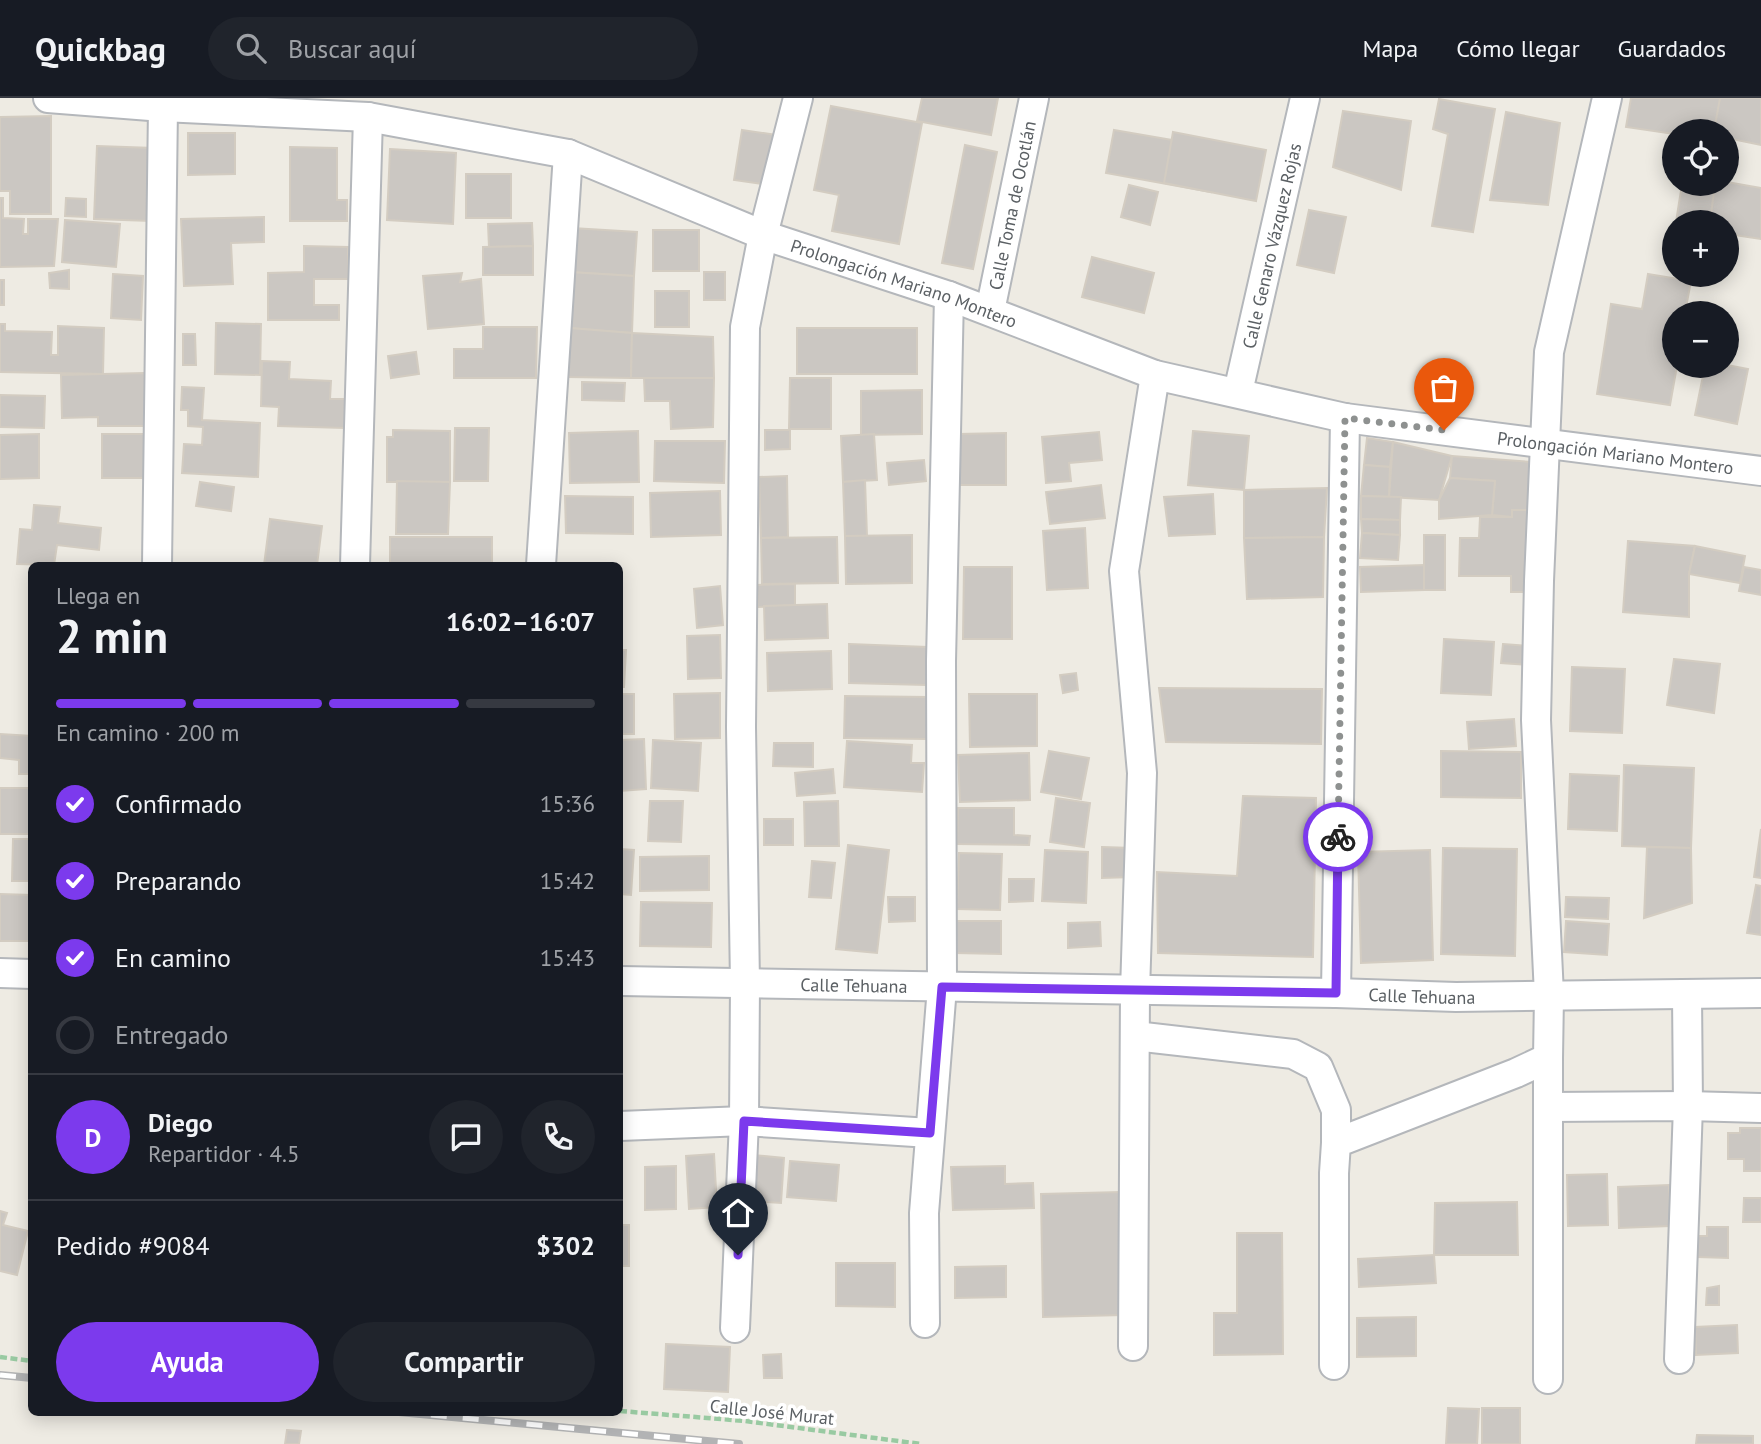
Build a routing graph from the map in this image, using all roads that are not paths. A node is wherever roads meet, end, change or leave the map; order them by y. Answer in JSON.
{"nodes":[{"id":1,"x":48,"y":98,"type":"edge"},
{"id":2,"x":58,"y":98,"type":"edge"},
{"id":3,"x":799,"y":98,"type":"edge"},
{"id":4,"x":1034,"y":98,"type":"edge"},
{"id":5,"x":1305,"y":98,"type":"edge"},
{"id":6,"x":1607,"y":98,"type":"edge"},
{"id":7,"x":163,"y":107,"type":"junction"},
{"id":8,"x":368,"y":117,"type":"junction"},
{"id":9,"x":568,"y":154,"type":"junction"},
{"id":10,"x":763,"y":235,"type":"junction"},
{"id":11,"x":949,"y":296,"type":"junction"},
{"id":12,"x":990,"y":311,"type":"junction"},
{"id":13,"x":1155,"y":375,"type":"junction"},
{"id":14,"x":1238,"y":392,"type":"junction"},
{"id":15,"x":1345,"y":418,"type":"junction"},
{"id":16,"x":1544,"y":442,"type":"junction"},
{"id":17,"x":1761,"y":471,"type":"edge"},
{"id":18,"x":157,"y":562,"type":"edge"},
{"id":19,"x":355,"y":562,"type":"edge"},
{"id":20,"x":541,"y":562,"type":"edge"},
{"id":21,"x":0,"y":972,"type":"edge"},
{"id":22,"x":28,"y":974,"type":"edge"},
{"id":23,"x":623,"y":981,"type":"edge"},
{"id":24,"x":746,"y":984,"type":"junction"},
{"id":25,"x":942,"y":987,"type":"junction"},
{"id":26,"x":1135,"y":991,"type":"junction"},
{"id":27,"x":1336,"y":993,"type":"junction"},
{"id":28,"x":1761,"y":993,"type":"edge"},
{"id":29,"x":1687,"y":994,"type":"junction"},
{"id":30,"x":1549,"y":995,"type":"junction"},
{"id":31,"x":1135,"y":1036,"type":"junction"},
{"id":32,"x":1548,"y":1058,"type":"junction"},
{"id":33,"x":1688,"y":1106,"type":"junction"},
{"id":34,"x":1549,"y":1107,"type":"junction"},
{"id":35,"x":1761,"y":1108,"type":"edge"},
{"id":36,"x":744,"y":1121,"type":"junction"},
{"id":37,"x":623,"y":1126,"type":"edge"},
{"id":38,"x":930,"y":1133,"type":"junction"},
{"id":39,"x":1336,"y":1143,"type":"junction"},
{"id":40,"x":925,"y":1323,"type":"dead end"},
{"id":41,"x":735,"y":1328,"type":"dead end"},
{"id":42,"x":1133,"y":1346,"type":"dead end"},
{"id":43,"x":1679,"y":1359,"type":"dead end"},
{"id":44,"x":1334,"y":1365,"type":"dead end"},
{"id":45,"x":1548,"y":1379,"type":"dead end"}],
"edges":[{"from":1,"to":2,"type":"street","name":"Prolongación Mariano Montero"},
{"from":2,"to":7,"type":"street","name":"Prolongación Mariano Montero"},
{"from":3,"to":10,"type":"street"},
{"from":4,"to":12,"type":"street","name":"Calle Toma de Ocotlán"},
{"from":5,"to":14,"type":"street","name":"Calle Genaro Vázquez Rojas"},
{"from":6,"to":16,"type":"street"},
{"from":7,"to":8,"type":"street","name":"Prolongación Mariano Montero"},
{"from":7,"to":18,"type":"street"},
{"from":8,"to":9,"type":"street","name":"Prolongación Mariano Montero"},
{"from":8,"to":19,"type":"street"},
{"from":9,"to":10,"type":"street","name":"Prolongación Mariano Montero"},
{"from":9,"to":20,"type":"street"},
{"from":10,"to":11,"type":"street","name":"Prolongación Mariano Montero"},
{"from":10,"to":24,"type":"street"},
{"from":11,"to":12,"type":"street","name":"Prolongación Mariano Montero"},
{"from":11,"to":25,"type":"street"},
{"from":12,"to":13,"type":"street","name":"Prolongación Mariano Montero"},
{"from":13,"to":14,"type":"street","name":"Prolongación Mariano Montero"},
{"from":13,"to":26,"type":"street"},
{"from":14,"to":15,"type":"street","name":"Prolongación Mariano Montero"},
{"from":15,"to":16,"type":"street","name":"Prolongación Mariano Montero"},
{"from":15,"to":27,"type":"street"},
{"from":16,"to":17,"type":"street","name":"Prolongación Mariano Montero"},
{"from":16,"to":30,"type":"street"},
{"from":21,"to":22,"type":"street"},
{"from":23,"to":24,"type":"street","name":"Calle Tehuana"},
{"from":24,"to":25,"type":"street","name":"Calle Tehuana"},
{"from":24,"to":36,"type":"street"},
{"from":25,"to":26,"type":"street","name":"Calle Tehuana"},
{"from":25,"to":38,"type":"street"},
{"from":26,"to":27,"type":"street","name":"Calle Tehuana"},
{"from":26,"to":31,"type":"street"},
{"from":27,"to":30,"type":"street","name":"Calle Tehuana"},
{"from":28,"to":29,"type":"street","name":"Calle Tehuana"},
{"from":29,"to":30,"type":"street","name":"Calle Tehuana"},
{"from":29,"to":33,"type":"street"},
{"from":30,"to":32,"type":"street"},
{"from":31,"to":39,"type":"street"},
{"from":31,"to":42,"type":"street"},
{"from":32,"to":34,"type":"street"},
{"from":32,"to":39,"type":"street"},
{"from":33,"to":34,"type":"street"},
{"from":33,"to":35,"type":"street"},
{"from":33,"to":43,"type":"street"},
{"from":34,"to":45,"type":"street"},
{"from":36,"to":37,"type":"street"},
{"from":36,"to":38,"type":"street"},
{"from":36,"to":41,"type":"street"},
{"from":38,"to":40,"type":"street"},
{"from":39,"to":44,"type":"street"}]}
